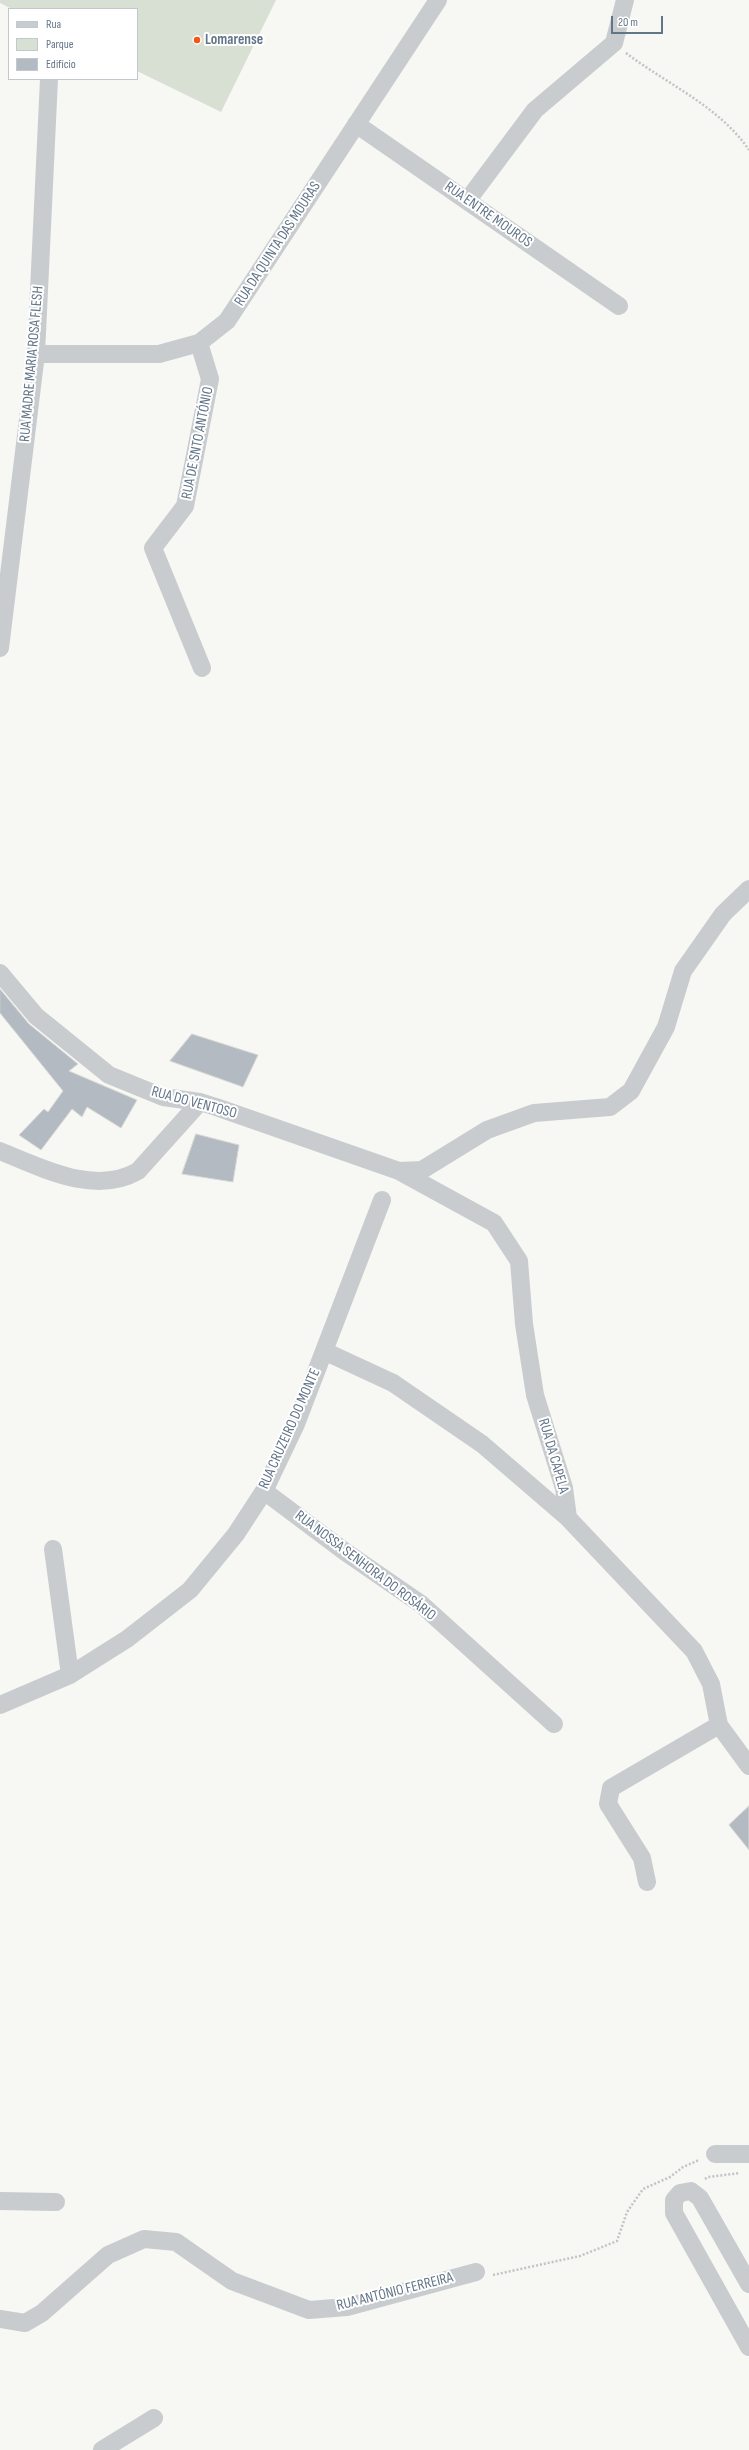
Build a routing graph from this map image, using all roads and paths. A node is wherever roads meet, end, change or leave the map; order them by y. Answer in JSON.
{"nodes":[{"id":1,"x":438,"y":0,"type":"edge"},
{"id":2,"x":625,"y":0,"type":"edge"},
{"id":3,"x":614,"y":43,"type":"junction"},
{"id":4,"x":49,"y":80,"type":"edge"},
{"id":5,"x":356,"y":124,"type":"junction"},
{"id":6,"x":749,"y":150,"type":"edge"},
{"id":7,"x":467,"y":201,"type":"junction"},
{"id":8,"x":619,"y":306,"type":"dead end"},
{"id":9,"x":199,"y":343,"type":"junction"},
{"id":10,"x":36,"y":354,"type":"junction"},
{"id":11,"x":0,"y":648,"type":"edge"},
{"id":12,"x":202,"y":668,"type":"dead end"},
{"id":13,"x":749,"y":889,"type":"edge"},
{"id":14,"x":0,"y":973,"type":"edge"},
{"id":15,"x":200,"y":1102,"type":"junction"},
{"id":16,"x":0,"y":1151,"type":"edge"},
{"id":17,"x":399,"y":1171,"type":"junction"},
{"id":18,"x":382,"y":1200,"type":"dead end"},
{"id":19,"x":324,"y":1351,"type":"junction"},
{"id":20,"x":264,"y":1491,"type":"junction"},
{"id":21,"x":568,"y":1518,"type":"junction"},
{"id":22,"x":53,"y":1549,"type":"dead end"},
{"id":23,"x":70,"y":1675,"type":"junction"},
{"id":24,"x":0,"y":1705,"type":"edge"},
{"id":25,"x":554,"y":1724,"type":"dead end"},
{"id":26,"x":719,"y":1725,"type":"junction"},
{"id":27,"x":749,"y":1766,"type":"edge"},
{"id":28,"x":646,"y":1882,"type":"dead end"},
{"id":29,"x":714,"y":2154,"type":"joint"},
{"id":30,"x":749,"y":2154,"type":"edge"},
{"id":31,"x":742,"y":2173,"type":"dead end"},
{"id":32,"x":690,"y":2191,"type":"junction"},
{"id":33,"x":0,"y":2201,"type":"edge"},
{"id":34,"x":56,"y":2202,"type":"dead end"},
{"id":35,"x":476,"y":2272,"type":"joint"},
{"id":36,"x":749,"y":2284,"type":"edge"},
{"id":37,"x":0,"y":2319,"type":"edge"},
{"id":38,"x":749,"y":2347,"type":"edge"},
{"id":39,"x":154,"y":2418,"type":"dead end"},
{"id":40,"x":103,"y":2450,"type":"edge"}],
"edges":[{"from":1,"to":5,"type":"street","name":"RUA DA QUINTA DAS MOURAS"},
{"from":2,"to":3,"type":"street"},
{"from":3,"to":6,"type":"path"},
{"from":3,"to":7,"type":"street"},
{"from":4,"to":10,"type":"street","name":"RUA MADRE MARIA ROSA FLESH"},
{"from":5,"to":7,"type":"street","name":"RUA ENTRE MOUROS"},
{"from":5,"to":9,"type":"street","name":"RUA DA QUINTA DAS MOURAS"},
{"from":7,"to":8,"type":"street","name":"RUA ENTRE MOUROS"},
{"from":9,"to":10,"type":"street","name":"RUA DA QUINTA DAS MOURAS"},
{"from":9,"to":12,"type":"street","name":"RUA DE SNTO ANTÓNIO"},
{"from":10,"to":11,"type":"street","name":"RUA MADRE MARIA ROSA FLESH"},
{"from":13,"to":17,"type":"street"},
{"from":14,"to":15,"type":"street","name":"RUA DO VENTOSO"},
{"from":15,"to":16,"type":"street"},
{"from":15,"to":17,"type":"street","name":"RUA DO VENTOSO"},
{"from":17,"to":21,"type":"street","name":"RUA DA CAPELA"},
{"from":18,"to":19,"type":"street","name":"RUA CRUZEIRO DO MONTE"},
{"from":19,"to":20,"type":"street","name":"RUA CRUZEIRO DO MONTE"},
{"from":19,"to":21,"type":"street"},
{"from":20,"to":23,"type":"street","name":"RUA CRUZEIRO DO MONTE"},
{"from":20,"to":25,"type":"street","name":"RUA NOSSA SENHORA DO ROSÁRIO"},
{"from":21,"to":26,"type":"street"},
{"from":22,"to":23,"type":"street"},
{"from":23,"to":24,"type":"street","name":"RUA CRUZEIRO DO MONTE"},
{"from":26,"to":27,"type":"street"},
{"from":26,"to":28,"type":"street"},
{"from":29,"to":30,"type":"street"},
{"from":29,"to":35,"type":"path"},
{"from":31,"to":32,"type":"path"},
{"from":32,"to":36,"type":"street"},
{"from":32,"to":38,"type":"street"},
{"from":33,"to":34,"type":"street"},
{"from":35,"to":37,"type":"street","name":"RUA ANTÓNIO FERREIRA"},
{"from":39,"to":40,"type":"street"}]}
